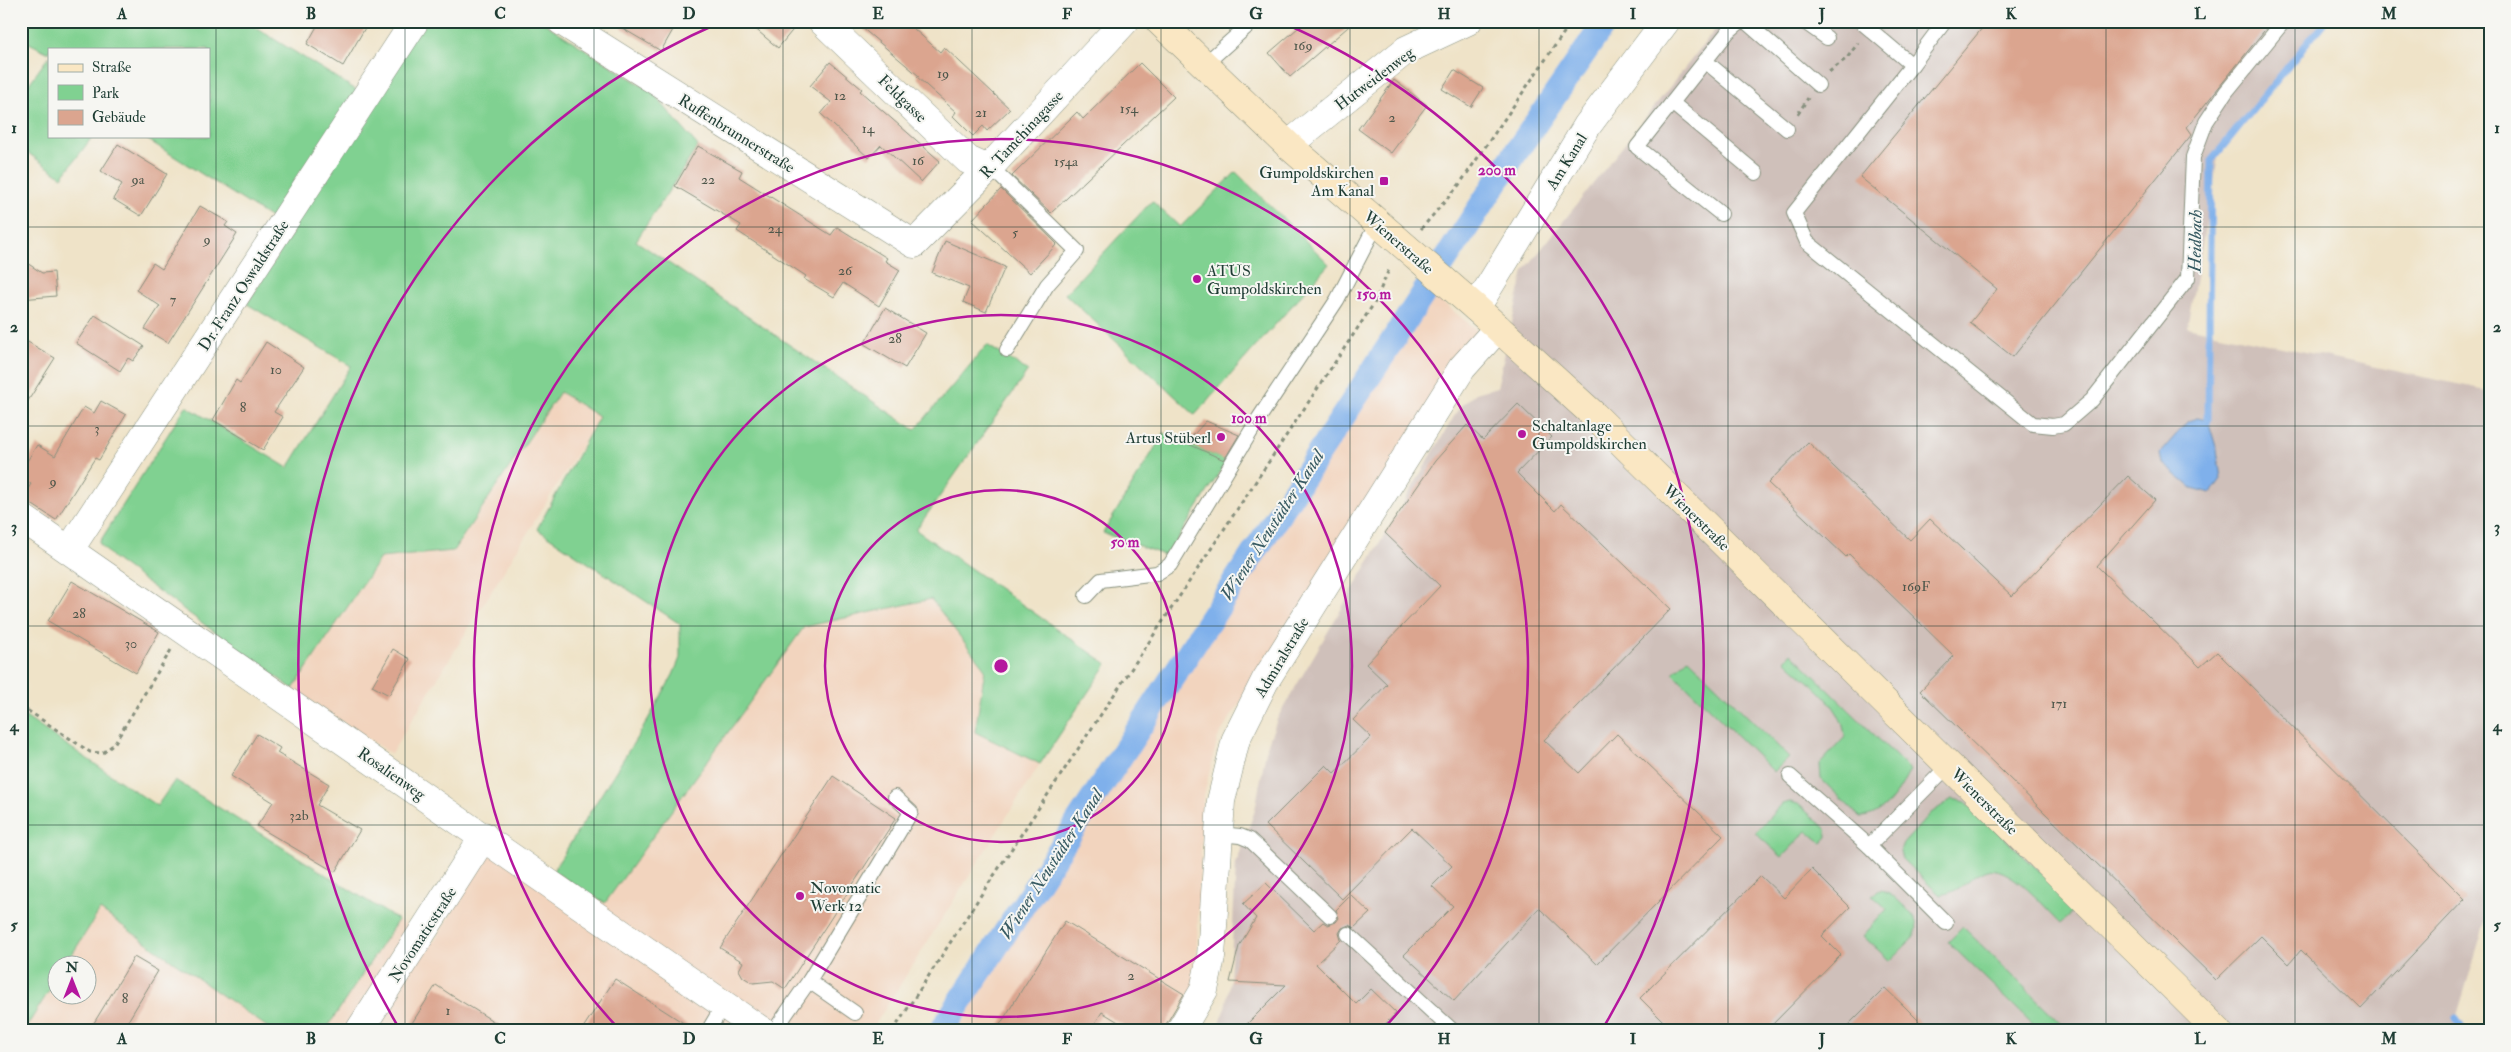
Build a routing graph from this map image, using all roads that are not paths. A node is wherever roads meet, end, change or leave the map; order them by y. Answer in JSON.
{"nodes":[{"id":1,"x":415,"y":21,"type":"edge"},
{"id":2,"x":561,"y":21,"type":"edge"},
{"id":3,"x":822,"y":21,"type":"edge"},
{"id":4,"x":1125,"y":21,"type":"edge"},
{"id":5,"x":1159,"y":21,"type":"edge"},
{"id":6,"x":1253,"y":21,"type":"edge"},
{"id":7,"x":1468,"y":21,"type":"edge"},
{"id":8,"x":1666,"y":21,"type":"edge"},
{"id":9,"x":1741,"y":21,"type":"edge"},
{"id":10,"x":1745,"y":21,"type":"edge"},
{"id":11,"x":1803,"y":21,"type":"edge"},
{"id":12,"x":1860,"y":21,"type":"edge"},
{"id":13,"x":1945,"y":21,"type":"edge"},
{"id":14,"x":2284,"y":21,"type":"edge"},
{"id":15,"x":1827,"y":38,"type":"dead end"},
{"id":16,"x":1705,"y":61,"type":"junction"},
{"id":17,"x":1205,"y":64,"type":"junction"},
{"id":18,"x":1912,"y":65,"type":"junction"},
{"id":19,"x":1818,"y":85,"type":"dead end"},
{"id":20,"x":1672,"y":103,"type":"junction"},
{"id":21,"x":1787,"y":129,"type":"dead end"},
{"id":22,"x":1288,"y":145,"type":"junction"},
{"id":23,"x":988,"y":169,"type":"junction"},
{"id":24,"x":1756,"y":173,"type":"dead end"},
{"id":25,"x":1721,"y":214,"type":"dead end"},
{"id":26,"x":1377,"y":223,"type":"junction"},
{"id":27,"x":914,"y":244,"type":"joint"},
{"id":28,"x":1466,"y":300,"type":"junction"},
{"id":29,"x":1498,"y":328,"type":"junction"},
{"id":30,"x":1007,"y":350,"type":"dead end"},
{"id":31,"x":21,"y":517,"type":"edge"},
{"id":32,"x":70,"y":549,"type":"junction"},
{"id":33,"x":1086,"y":596,"type":"dead end"},
{"id":34,"x":1949,"y":765,"type":"junction"},
{"id":35,"x":1790,"y":776,"type":"dead end"},
{"id":36,"x":895,"y":797,"type":"dead end"},
{"id":37,"x":1219,"y":834,"type":"junction"},
{"id":38,"x":484,"y":836,"type":"junction"},
{"id":39,"x":1869,"y":846,"type":"junction"},
{"id":40,"x":1330,"y":916,"type":"dead end"},
{"id":41,"x":1946,"y":923,"type":"dead end"},
{"id":42,"x":1348,"y":934,"type":"dead end"},
{"id":43,"x":809,"y":981,"type":"junction"},
{"id":44,"x":724,"y":1004,"type":"junction"},
{"id":45,"x":855,"y":1013,"type":"dead end"},
{"id":46,"x":359,"y":1031,"type":"edge"},
{"id":47,"x":708,"y":1031,"type":"edge"},
{"id":48,"x":762,"y":1031,"type":"edge"},
{"id":49,"x":774,"y":1031,"type":"edge"},
{"id":50,"x":1180,"y":1031,"type":"edge"},
{"id":51,"x":1453,"y":1031,"type":"edge"},
{"id":52,"x":2218,"y":1031,"type":"edge"}],
"edges":[{"from":1,"to":32,"type":"street","name":"Dr. Franz Oswaldstraße"},
{"from":2,"to":27,"type":"street","name":"Ruffenbrunnerstraße"},
{"from":3,"to":23,"type":"street","name":"Feldgasse"},
{"from":4,"to":23,"type":"street","name":"R. Tamchinagasse"},
{"from":5,"to":17,"type":"street","name":"Wienerstraße"},
{"from":6,"to":17,"type":"lane"},
{"from":7,"to":22,"type":"street","name":"Hutweidenweg"},
{"from":8,"to":28,"type":"street","name":"Am Kanal"},
{"from":9,"to":16,"type":"lane"},
{"from":10,"to":19,"type":"lane"},
{"from":11,"to":15,"type":"lane"},
{"from":12,"to":18,"type":"lane"},
{"from":13,"to":18,"type":"lane"},
{"from":14,"to":18,"type":"lane"},
{"from":16,"to":20,"type":"lane"},
{"from":16,"to":21,"type":"lane"},
{"from":17,"to":22,"type":"street","name":"Wienerstraße"},
{"from":20,"to":24,"type":"lane"},
{"from":20,"to":25,"type":"lane"},
{"from":22,"to":26,"type":"street","name":"Wienerstraße"},
{"from":23,"to":27,"type":"street","name":"R. Tamchinagasse"},
{"from":23,"to":30,"type":"lane"},
{"from":26,"to":28,"type":"street","name":"Wienerstraße"},
{"from":26,"to":33,"type":"lane"},
{"from":28,"to":29,"type":"street","name":"Wienerstraße"},
{"from":29,"to":34,"type":"street","name":"Wienerstraße"},
{"from":29,"to":37,"type":"street","name":"Admiralstraße"},
{"from":31,"to":32,"type":"street","name":"Rosalienweg"},
{"from":32,"to":38,"type":"street","name":"Rosalienweg"},
{"from":34,"to":39,"type":"lane"},
{"from":34,"to":52,"type":"street","name":"Wienerstraße"},
{"from":35,"to":39,"type":"lane"},
{"from":36,"to":43,"type":"lane"},
{"from":37,"to":40,"type":"lane"},
{"from":37,"to":50,"type":"street","name":"Admiralstraße"},
{"from":38,"to":44,"type":"street","name":"Rosalienweg"},
{"from":38,"to":46,"type":"street","name":"Novomaticstraße"},
{"from":39,"to":41,"type":"lane"},
{"from":42,"to":51,"type":"lane"},
{"from":43,"to":45,"type":"lane"},
{"from":43,"to":49,"type":"lane"},
{"from":44,"to":47,"type":"lane"},
{"from":44,"to":48,"type":"street","name":"Rosalienweg"}]}
